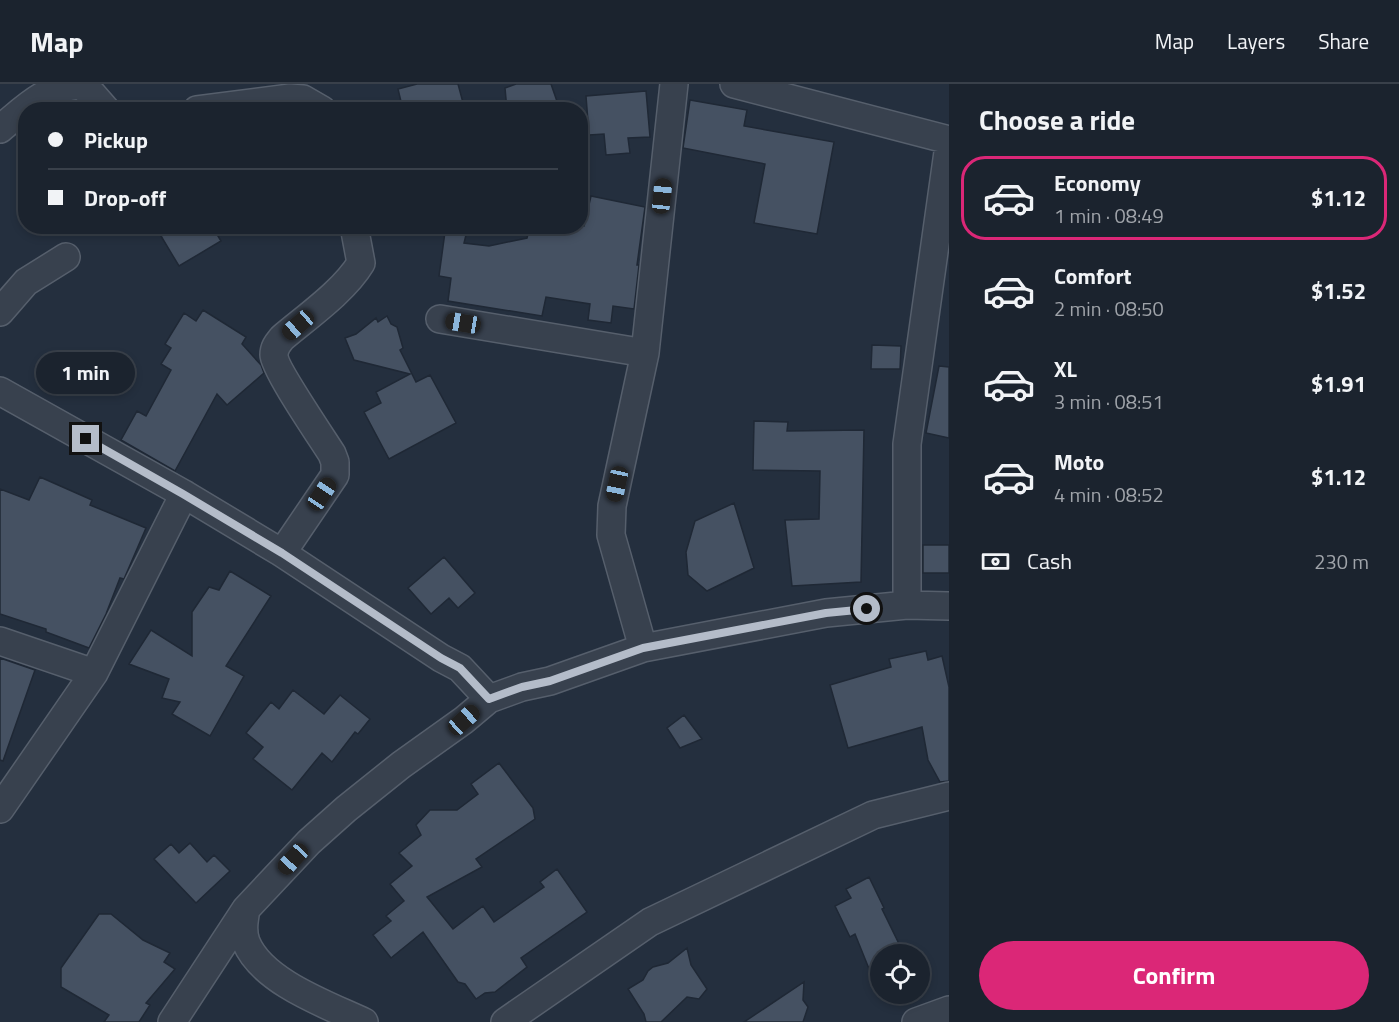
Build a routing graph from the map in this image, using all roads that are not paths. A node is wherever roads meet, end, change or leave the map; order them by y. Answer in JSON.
{"nodes":[{"id":1,"x":674,"y":84,"type":"edge"},
{"id":2,"x":734,"y":84,"type":"edge"},
{"id":3,"x":34,"y":102,"type":"edge"},
{"id":4,"x":99,"y":102,"type":"edge"},
{"id":5,"x":259,"y":102,"type":"edge"},
{"id":6,"x":308,"y":102,"type":"edge"},
{"id":7,"x":18,"y":115,"type":"edge"},
{"id":8,"x":0,"y":129,"type":"edge"},
{"id":9,"x":949,"y":140,"type":"edge"},
{"id":10,"x":949,"y":145,"type":"edge"},
{"id":11,"x":356,"y":234,"type":"edge"},
{"id":12,"x":66,"y":257,"type":"dead end"},
{"id":13,"x":0,"y":312,"type":"edge"},
{"id":14,"x":440,"y":319,"type":"dead end"},
{"id":15,"x":645,"y":353,"type":"junction"},
{"id":16,"x":0,"y":391,"type":"edge"},
{"id":17,"x":183,"y":494,"type":"junction"},
{"id":18,"x":282,"y":553,"type":"junction"},
{"id":19,"x":908,"y":605,"type":"junction"},
{"id":20,"x":949,"y":606,"type":"edge"},
{"id":21,"x":0,"y":641,"type":"edge"},
{"id":22,"x":643,"y":648,"type":"junction"},
{"id":23,"x":94,"y":673,"type":"junction"},
{"id":24,"x":489,"y":699,"type":"junction"},
{"id":25,"x":949,"y":796,"type":"edge"},
{"id":26,"x":0,"y":809,"type":"edge"},
{"id":27,"x":246,"y":909,"type":"junction"},
{"id":28,"x":949,"y":1010,"type":"edge"},
{"id":29,"x":172,"y":1022,"type":"edge"},
{"id":30,"x":364,"y":1022,"type":"edge"},
{"id":31,"x":505,"y":1022,"type":"edge"},
{"id":32,"x":916,"y":1022,"type":"edge"}],
"edges":[{"from":1,"to":15,"type":"street"},
{"from":2,"to":9,"type":"street"},
{"from":3,"to":4,"type":"street"},
{"from":5,"to":6,"type":"street"},
{"from":7,"to":8,"type":"street"},
{"from":10,"to":19,"type":"street"},
{"from":11,"to":18,"type":"street"},
{"from":12,"to":13,"type":"street"},
{"from":14,"to":15,"type":"street"},
{"from":15,"to":22,"type":"street"},
{"from":16,"to":17,"type":"street"},
{"from":17,"to":18,"type":"street"},
{"from":17,"to":23,"type":"street"},
{"from":18,"to":24,"type":"street"},
{"from":19,"to":20,"type":"street"},
{"from":19,"to":22,"type":"street"},
{"from":21,"to":23,"type":"street"},
{"from":22,"to":24,"type":"street"},
{"from":23,"to":26,"type":"street"},
{"from":24,"to":27,"type":"street"},
{"from":25,"to":31,"type":"street"},
{"from":27,"to":29,"type":"street"},
{"from":27,"to":30,"type":"street"},
{"from":28,"to":32,"type":"street"}]}
